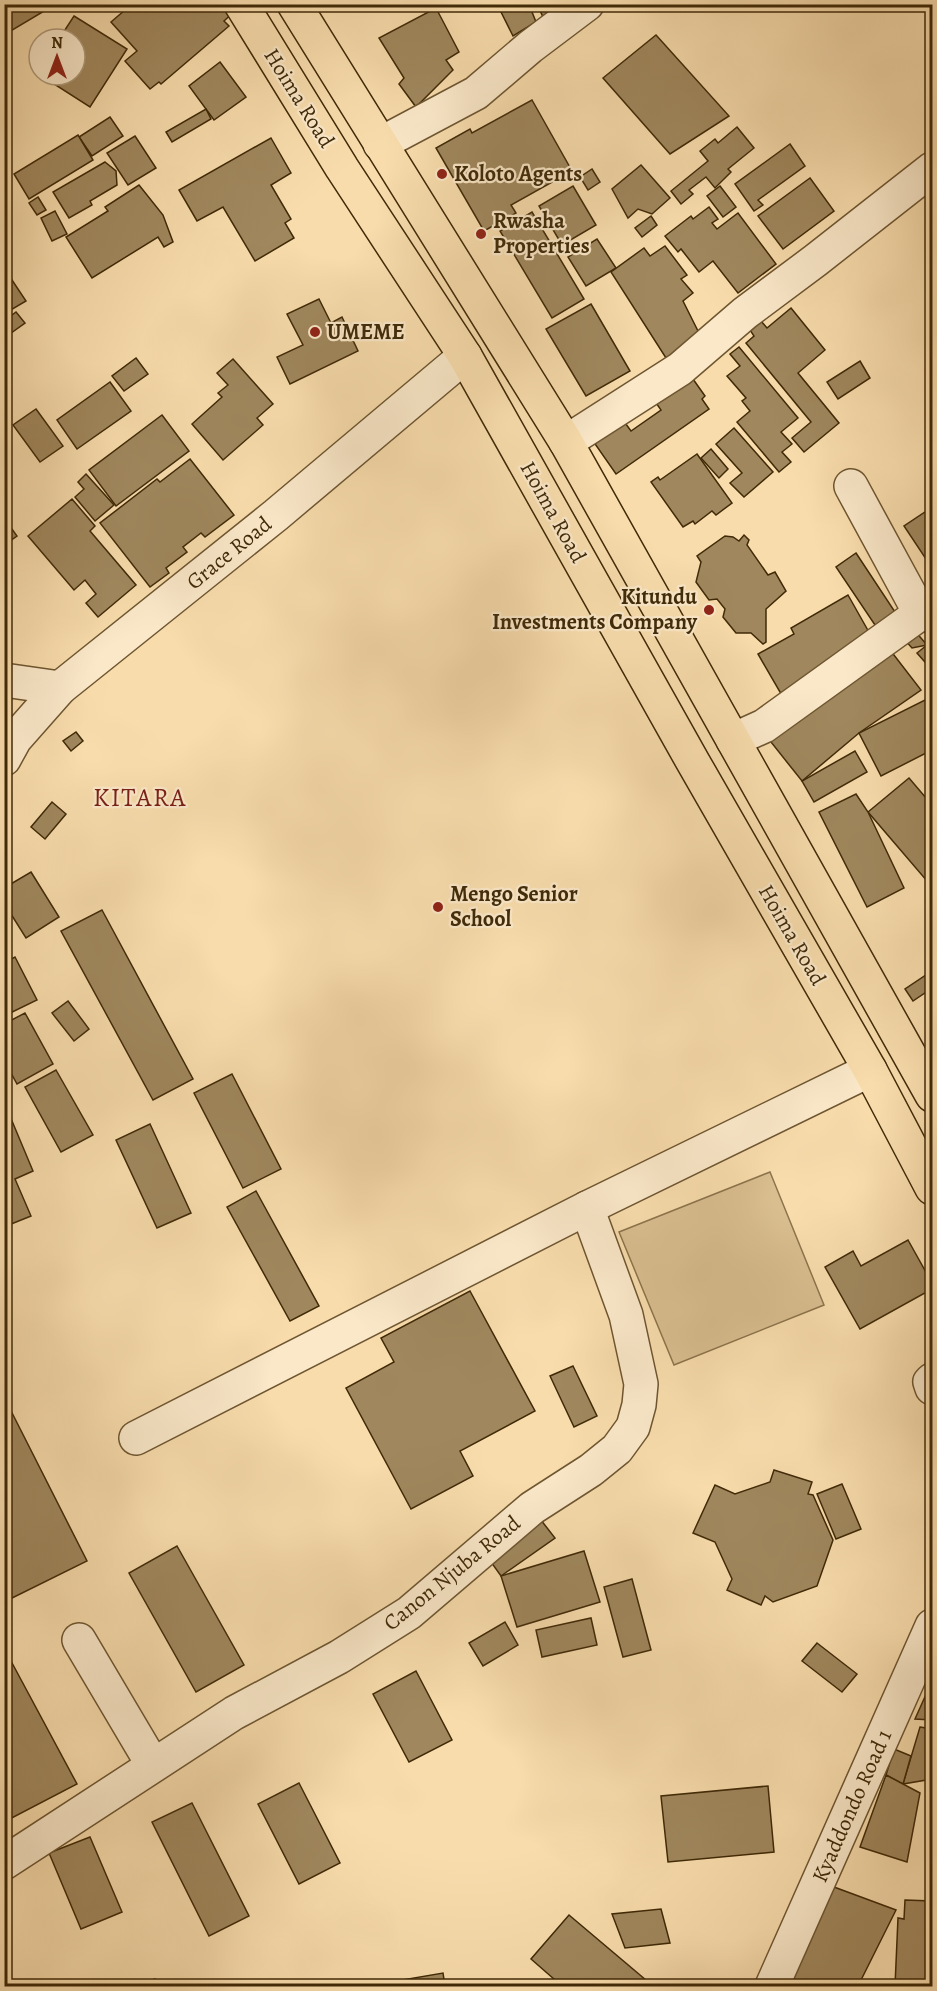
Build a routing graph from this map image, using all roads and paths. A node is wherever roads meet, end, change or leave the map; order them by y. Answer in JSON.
{"nodes":[{"id":1,"x":241,"y":4,"type":"edge"},
{"id":2,"x":294,"y":4,"type":"edge"},
{"id":3,"x":587,"y":4,"type":"edge"},
{"id":4,"x":380,"y":144,"type":"junction"},
{"id":5,"x":933,"y":169,"type":"edge"},
{"id":6,"x":465,"y":356,"type":"junction"},
{"id":7,"x":566,"y":442,"type":"junction"},
{"id":8,"x":851,"y":486,"type":"dead end"},
{"id":9,"x":926,"y":609,"type":"edge"},
{"id":10,"x":4,"y":680,"type":"edge"},
{"id":11,"x":60,"y":688,"type":"junction"},
{"id":12,"x":733,"y":740,"type":"junction"},
{"id":13,"x":8,"y":741,"type":"edge"},
{"id":14,"x":870,"y":1070,"type":"junction"},
{"id":15,"x":933,"y":1095,"type":"edge"},
{"id":16,"x":933,"y":1188,"type":"edge"},
{"id":17,"x":587,"y":1208,"type":"junction"},
{"id":18,"x":933,"y":1380,"type":"edge"},
{"id":19,"x":933,"y":1388,"type":"edge"},
{"id":20,"x":136,"y":1438,"type":"dead end"},
{"id":21,"x":933,"y":1626,"type":"edge"},
{"id":22,"x":79,"y":1640,"type":"dead end"},
{"id":23,"x":153,"y":1765,"type":"junction"},
{"id":24,"x":4,"y":1863,"type":"edge"},
{"id":25,"x":772,"y":1986,"type":"edge"}],
"edges":[{"from":1,"to":6,"type":"main road","name":"Hoima Road"},
{"from":2,"to":4,"type":"main road","name":"Hoima Road"},
{"from":3,"to":4,"type":"street"},
{"from":4,"to":7,"type":"main road","name":"Hoima Road"},
{"from":5,"to":7,"type":"street"},
{"from":6,"to":11,"type":"street","name":"Grace Road"},
{"from":6,"to":14,"type":"main road","name":"Hoima Road"},
{"from":7,"to":12,"type":"main road","name":"Hoima Road"},
{"from":8,"to":9,"type":"street"},
{"from":9,"to":12,"type":"street"},
{"from":10,"to":11,"type":"street"},
{"from":11,"to":13,"type":"street","name":"Grace Road"},
{"from":12,"to":15,"type":"main road","name":"Hoima Road"},
{"from":14,"to":16,"type":"main road","name":"Hoima Road"},
{"from":14,"to":17,"type":"street"},
{"from":17,"to":20,"type":"street"},
{"from":17,"to":23,"type":"street","name":"Canon Njuba Road"},
{"from":18,"to":19,"type":"street"},
{"from":21,"to":25,"type":"street","name":"Kyaddondo Road 1"},
{"from":22,"to":23,"type":"street"},
{"from":23,"to":24,"type":"street","name":"Canon Njuba Road"}]}
